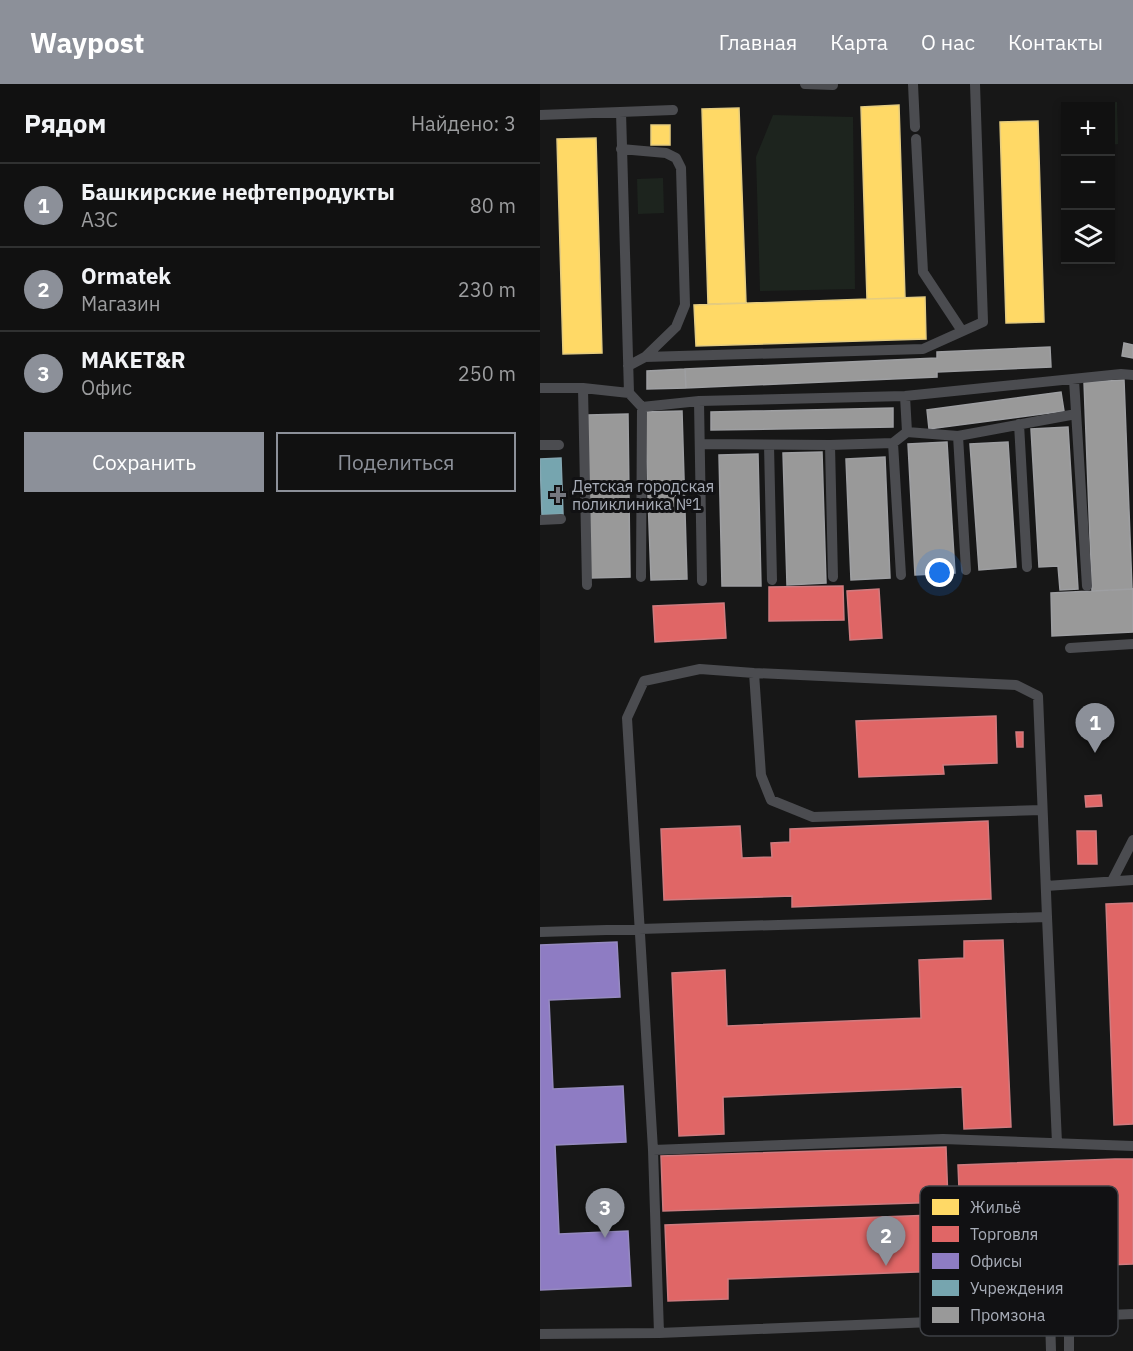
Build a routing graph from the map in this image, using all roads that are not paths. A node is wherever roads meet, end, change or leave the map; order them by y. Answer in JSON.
{"nodes":[{"id":1,"x":805,"y":84,"type":"edge"},
{"id":2,"x":913,"y":84,"type":"edge"},
{"id":3,"x":975,"y":84,"type":"edge"},
{"id":4,"x":834,"y":85,"type":"edge"},
{"id":5,"x":673,"y":110,"type":"dead end"},
{"id":6,"x":621,"y":112,"type":"junction"},
{"id":7,"x":540,"y":115,"type":"edge"},
{"id":8,"x":915,"y":127,"type":"dead end"},
{"id":9,"x":916,"y":139,"type":"dead end"},
{"id":10,"x":621,"y":149,"type":"junction"},
{"id":11,"x":962,"y":332,"type":"junction"},
{"id":12,"x":645,"y":357,"type":"junction"},
{"id":13,"x":628,"y":366,"type":"junction"},
{"id":14,"x":1133,"y":375,"type":"edge"},
{"id":15,"x":1074,"y":380,"type":"junction"},
{"id":16,"x":540,"y":388,"type":"edge"},
{"id":17,"x":583,"y":388,"type":"junction"},
{"id":18,"x":629,"y":393,"type":"junction"},
{"id":19,"x":905,"y":396,"type":"junction"},
{"id":20,"x":699,"y":401,"type":"junction"},
{"id":21,"x":642,"y":407,"type":"junction"},
{"id":22,"x":1076,"y":414,"type":"junction"},
{"id":23,"x":1019,"y":424,"type":"junction"},
{"id":24,"x":907,"y":432,"type":"junction"},
{"id":25,"x":958,"y":436,"type":"junction"},
{"id":26,"x":893,"y":443,"type":"junction"},
{"id":27,"x":700,"y":444,"type":"junction"},
{"id":28,"x":540,"y":445,"type":"edge"},
{"id":29,"x":559,"y":445,"type":"dead end"},
{"id":30,"x":769,"y":445,"type":"junction"},
{"id":31,"x":830,"y":446,"type":"junction"},
{"id":32,"x":561,"y":519,"type":"dead end"},
{"id":33,"x":540,"y":520,"type":"edge"},
{"id":34,"x":1027,"y":567,"type":"dead end"},
{"id":35,"x":966,"y":570,"type":"dead end"},
{"id":36,"x":901,"y":575,"type":"dead end"},
{"id":37,"x":641,"y":577,"type":"dead end"},
{"id":38,"x":833,"y":577,"type":"dead end"},
{"id":39,"x":772,"y":580,"type":"dead end"},
{"id":40,"x":702,"y":581,"type":"dead end"},
{"id":41,"x":587,"y":585,"type":"dead end"},
{"id":42,"x":1087,"y":586,"type":"dead end"},
{"id":43,"x":1133,"y":644,"type":"edge"},
{"id":44,"x":1070,"y":648,"type":"dead end"},
{"id":45,"x":754,"y":673,"type":"junction"},
{"id":46,"x":1042,"y":810,"type":"junction"},
{"id":47,"x":1133,"y":840,"type":"edge"},
{"id":48,"x":1133,"y":880,"type":"edge"},
{"id":49,"x":1112,"y":881,"type":"junction"},
{"id":50,"x":1046,"y":886,"type":"junction"},
{"id":51,"x":1047,"y":917,"type":"junction"},
{"id":52,"x":640,"y":930,"type":"junction"},
{"id":53,"x":540,"y":932,"type":"edge"},
{"id":54,"x":1057,"y":1143,"type":"junction"},
{"id":55,"x":1133,"y":1146,"type":"edge"},
{"id":56,"x":653,"y":1150,"type":"junction"},
{"id":57,"x":1118,"y":1314,"type":"edge"},
{"id":58,"x":1133,"y":1314,"type":"edge"},
{"id":59,"x":920,"y":1322,"type":"edge"},
{"id":60,"x":659,"y":1333,"type":"junction"},
{"id":61,"x":540,"y":1335,"type":"edge"},
{"id":62,"x":1051,"y":1336,"type":"edge"},
{"id":63,"x":1051,"y":1351,"type":"edge"}],
"edges":[{"from":1,"to":4,"type":"lane"},
{"from":2,"to":8,"type":"lane"},
{"from":3,"to":11,"type":"lane"},
{"from":5,"to":6,"type":"lane"},
{"from":6,"to":7,"type":"lane"},
{"from":6,"to":10,"type":"lane"},
{"from":9,"to":11,"type":"lane"},
{"from":10,"to":12,"type":"lane"},
{"from":10,"to":13,"type":"lane"},
{"from":11,"to":12,"type":"lane"},
{"from":12,"to":13,"type":"lane"},
{"from":13,"to":18,"type":"lane"},
{"from":14,"to":15,"type":"lane"},
{"from":15,"to":19,"type":"lane"},
{"from":15,"to":22,"type":"lane"},
{"from":16,"to":17,"type":"lane"},
{"from":17,"to":18,"type":"lane"},
{"from":17,"to":41,"type":"lane"},
{"from":18,"to":21,"type":"lane"},
{"from":19,"to":20,"type":"lane"},
{"from":19,"to":24,"type":"lane"},
{"from":20,"to":21,"type":"lane"},
{"from":20,"to":27,"type":"lane"},
{"from":21,"to":37,"type":"lane"},
{"from":22,"to":23,"type":"lane"},
{"from":22,"to":42,"type":"lane"},
{"from":23,"to":25,"type":"lane"},
{"from":23,"to":34,"type":"lane"},
{"from":24,"to":25,"type":"lane"},
{"from":24,"to":26,"type":"lane"},
{"from":25,"to":35,"type":"lane"},
{"from":26,"to":31,"type":"lane"},
{"from":26,"to":36,"type":"lane"},
{"from":27,"to":30,"type":"lane"},
{"from":27,"to":40,"type":"lane"},
{"from":28,"to":29,"type":"lane"},
{"from":30,"to":31,"type":"lane"},
{"from":30,"to":39,"type":"lane"},
{"from":31,"to":38,"type":"lane"},
{"from":32,"to":33,"type":"lane"},
{"from":43,"to":44,"type":"lane"},
{"from":45,"to":46,"type":"lane"},
{"from":45,"to":46,"type":"lane"},
{"from":45,"to":52,"type":"lane"},
{"from":46,"to":50,"type":"lane"},
{"from":47,"to":49,"type":"lane"},
{"from":48,"to":49,"type":"lane"},
{"from":49,"to":50,"type":"lane"},
{"from":50,"to":51,"type":"lane"},
{"from":51,"to":52,"type":"lane"},
{"from":51,"to":54,"type":"lane"},
{"from":52,"to":53,"type":"lane"},
{"from":52,"to":56,"type":"lane"},
{"from":54,"to":55,"type":"lane"},
{"from":54,"to":56,"type":"lane"},
{"from":56,"to":60,"type":"lane"},
{"from":57,"to":58,"type":"lane"},
{"from":59,"to":60,"type":"lane"},
{"from":60,"to":61,"type":"lane"},
{"from":62,"to":63,"type":"lane"}]}
